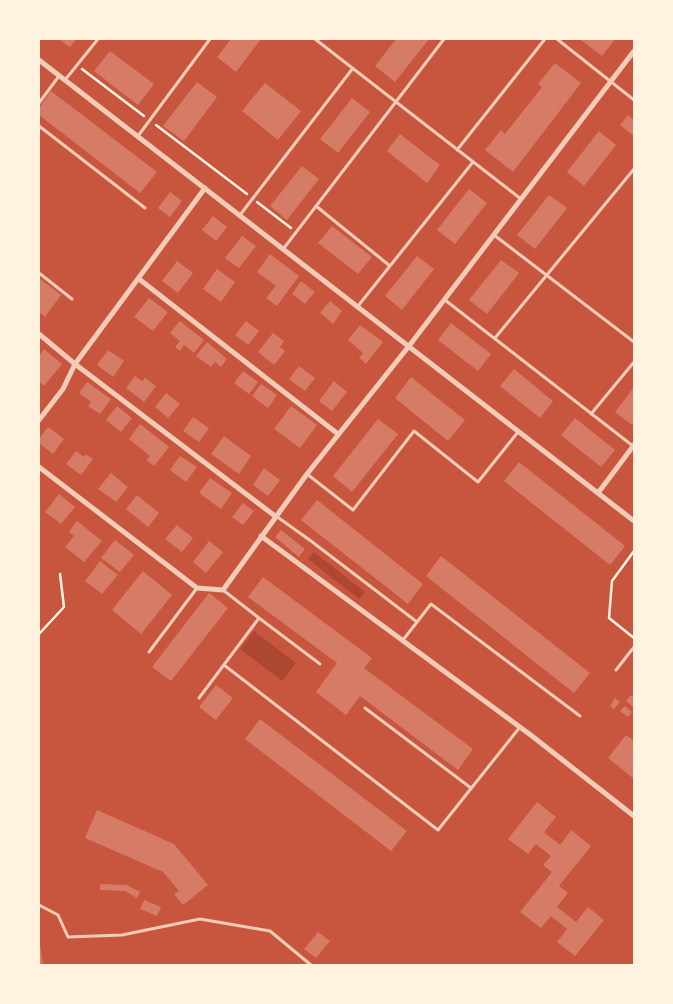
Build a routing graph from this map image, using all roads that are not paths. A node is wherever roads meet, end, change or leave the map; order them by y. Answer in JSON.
{"nodes":[{"id":1,"x":98,"y":39,"type":"edge"},
{"id":2,"x":210,"y":39,"type":"edge"},
{"id":3,"x":315,"y":39,"type":"edge"},
{"id":4,"x":444,"y":39,"type":"edge"},
{"id":5,"x":544,"y":39,"type":"edge"},
{"id":6,"x":557,"y":39,"type":"edge"},
{"id":7,"x":634,"y":51,"type":"edge"},
{"id":8,"x":39,"y":60,"type":"edge"},
{"id":9,"x":353,"y":68,"type":"junction"},
{"id":10,"x":60,"y":76,"type":"junction"},
{"id":11,"x":66,"y":80,"type":"junction"},
{"id":12,"x":611,"y":82,"type":"junction"},
{"id":13,"x":634,"y":100,"type":"edge"},
{"id":14,"x":395,"y":102,"type":"junction"},
{"id":15,"x":39,"y":103,"type":"edge"},
{"id":16,"x":39,"y":126,"type":"edge"},
{"id":17,"x":138,"y":136,"type":"junction"},
{"id":18,"x":457,"y":150,"type":"junction"},
{"id":19,"x":473,"y":162,"type":"junction"},
{"id":20,"x":634,"y":169,"type":"edge"},
{"id":21,"x":205,"y":188,"type":"junction"},
{"id":22,"x":521,"y":199,"type":"junction"},
{"id":23,"x":316,"y":206,"type":"junction"},
{"id":24,"x":145,"y":208,"type":"dead end"},
{"id":25,"x":240,"y":215,"type":"junction"},
{"id":26,"x":494,"y":234,"type":"junction"},
{"id":27,"x":284,"y":248,"type":"junction"},
{"id":28,"x":390,"y":266,"type":"junction"},
{"id":29,"x":39,"y":273,"type":"edge"},
{"id":30,"x":547,"y":275,"type":"junction"},
{"id":31,"x":138,"y":278,"type":"junction"},
{"id":32,"x":72,"y":299,"type":"dead end"},
{"id":33,"x":444,"y":299,"type":"junction"},
{"id":34,"x":358,"y":306,"type":"junction"},
{"id":35,"x":39,"y":334,"type":"edge"},
{"id":36,"x":495,"y":338,"type":"junction"},
{"id":37,"x":634,"y":342,"type":"edge"},
{"id":38,"x":409,"y":346,"type":"junction"},
{"id":39,"x":634,"y":362,"type":"edge"},
{"id":40,"x":75,"y":364,"type":"junction"},
{"id":41,"x":591,"y":414,"type":"junction"},
{"id":42,"x":39,"y":420,"type":"edge"},
{"id":43,"x":519,"y":431,"type":"junction"},
{"id":44,"x":338,"y":434,"type":"junction"},
{"id":45,"x":634,"y":446,"type":"edge"},
{"id":46,"x":39,"y":467,"type":"edge"},
{"id":47,"x":307,"y":474,"type":"junction"},
{"id":48,"x":598,"y":493,"type":"junction"},
{"id":49,"x":275,"y":516,"type":"junction"},
{"id":50,"x":634,"y":521,"type":"edge"},
{"id":51,"x":261,"y":536,"type":"junction"},
{"id":52,"x":197,"y":588,"type":"junction"},
{"id":53,"x":224,"y":590,"type":"junction"},
{"id":54,"x":259,"y":618,"type":"junction"},
{"id":55,"x":417,"y":622,"type":"junction"},
{"id":56,"x":403,"y":641,"type":"junction"},
{"id":57,"x":634,"y":647,"type":"edge"},
{"id":58,"x":149,"y":652,"type":"dead end"},
{"id":59,"x":320,"y":664,"type":"dead end"},
{"id":60,"x":224,"y":665,"type":"junction"},
{"id":61,"x":616,"y":670,"type":"dead end"},
{"id":62,"x":199,"y":698,"type":"dead end"},
{"id":63,"x":365,"y":708,"type":"dead end"},
{"id":64,"x":580,"y":716,"type":"dead end"},
{"id":65,"x":520,"y":727,"type":"junction"},
{"id":66,"x":471,"y":788,"type":"junction"},
{"id":67,"x":634,"y":816,"type":"edge"},
{"id":68,"x":39,"y":905,"type":"edge"},
{"id":69,"x":310,"y":965,"type":"edge"}],
"edges":[{"from":1,"to":11,"type":"lane"},
{"from":2,"to":17,"type":"lane"},
{"from":3,"to":9,"type":"lane"},
{"from":4,"to":14,"type":"lane"},
{"from":5,"to":18,"type":"lane"},
{"from":6,"to":12,"type":"lane"},
{"from":7,"to":12,"type":"street"},
{"from":8,"to":10,"type":"street"},
{"from":9,"to":14,"type":"lane"},
{"from":9,"to":25,"type":"lane"},
{"from":10,"to":11,"type":"street"},
{"from":10,"to":15,"type":"lane"},
{"from":11,"to":17,"type":"street"},
{"from":12,"to":13,"type":"lane"},
{"from":12,"to":22,"type":"street"},
{"from":14,"to":18,"type":"lane"},
{"from":14,"to":23,"type":"lane"},
{"from":16,"to":24,"type":"lane"},
{"from":17,"to":21,"type":"street"},
{"from":18,"to":19,"type":"lane"},
{"from":19,"to":22,"type":"lane"},
{"from":19,"to":28,"type":"lane"},
{"from":20,"to":30,"type":"lane"},
{"from":21,"to":25,"type":"street"},
{"from":21,"to":31,"type":"street"},
{"from":22,"to":26,"type":"street"},
{"from":23,"to":27,"type":"lane"},
{"from":23,"to":28,"type":"lane"},
{"from":25,"to":27,"type":"street"},
{"from":26,"to":30,"type":"lane"},
{"from":26,"to":33,"type":"street"},
{"from":27,"to":34,"type":"street"},
{"from":28,"to":34,"type":"lane"},
{"from":29,"to":32,"type":"lane"},
{"from":30,"to":36,"type":"lane"},
{"from":30,"to":37,"type":"lane"},
{"from":31,"to":40,"type":"street"},
{"from":31,"to":44,"type":"street"},
{"from":33,"to":36,"type":"lane"},
{"from":33,"to":38,"type":"street"},
{"from":34,"to":38,"type":"street"},
{"from":35,"to":40,"type":"street"},
{"from":36,"to":41,"type":"lane"},
{"from":38,"to":43,"type":"street"},
{"from":38,"to":44,"type":"street"},
{"from":39,"to":41,"type":"lane"},
{"from":40,"to":42,"type":"street"},
{"from":40,"to":49,"type":"street"},
{"from":41,"to":45,"type":"lane"},
{"from":43,"to":47,"type":"lane"},
{"from":43,"to":48,"type":"street"},
{"from":44,"to":47,"type":"street"},
{"from":45,"to":48,"type":"street"},
{"from":46,"to":52,"type":"street"},
{"from":47,"to":49,"type":"street"},
{"from":48,"to":50,"type":"street"},
{"from":49,"to":51,"type":"street"},
{"from":49,"to":55,"type":"lane"},
{"from":51,"to":53,"type":"street"},
{"from":51,"to":56,"type":"street"},
{"from":52,"to":53,"type":"street"},
{"from":52,"to":58,"type":"lane"},
{"from":53,"to":54,"type":"lane"},
{"from":54,"to":59,"type":"lane"},
{"from":54,"to":60,"type":"lane"},
{"from":55,"to":56,"type":"lane"},
{"from":55,"to":64,"type":"lane"},
{"from":56,"to":65,"type":"street"},
{"from":57,"to":61,"type":"lane"},
{"from":60,"to":62,"type":"lane"},
{"from":60,"to":66,"type":"lane"},
{"from":63,"to":66,"type":"lane"},
{"from":65,"to":66,"type":"lane"},
{"from":65,"to":67,"type":"street"},
{"from":68,"to":69,"type":"lane"}]}
